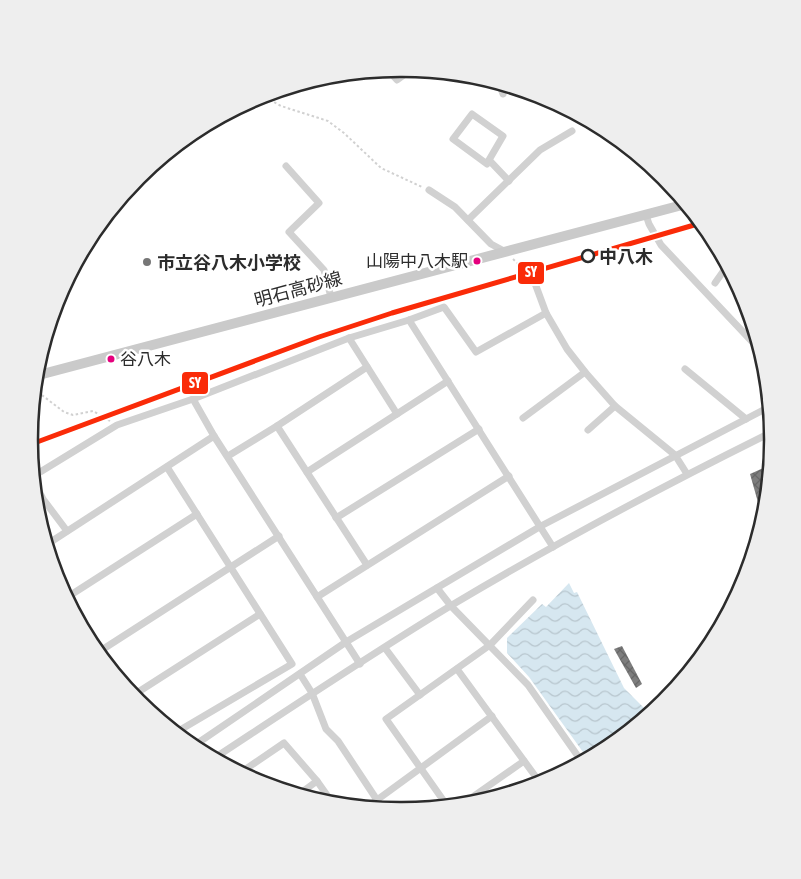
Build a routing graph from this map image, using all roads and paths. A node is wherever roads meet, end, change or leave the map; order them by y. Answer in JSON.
{"nodes":[{"id":1,"x":271,"y":101,"type":"edge"},
{"id":2,"x":572,"y":131,"type":"dead end"},
{"id":3,"x":489,"y":160,"type":"junction"},
{"id":4,"x":286,"y":166,"type":"dead end"},
{"id":5,"x":509,"y":181,"type":"junction"},
{"id":6,"x":429,"y":190,"type":"joint"},
{"id":7,"x":678,"y":206,"type":"edge"},
{"id":8,"x":646,"y":215,"type":"junction"},
{"id":9,"x":468,"y":220,"type":"junction"},
{"id":10,"x":504,"y":251,"type":"junction"},
{"id":11,"x":723,"y":273,"type":"edge"},
{"id":12,"x":533,"y":278,"type":"joint"},
{"id":13,"x":716,"y":283,"type":"dead end"},
{"id":14,"x":331,"y":297,"type":"junction"},
{"id":15,"x":546,"y":313,"type":"junction"},
{"id":16,"x":409,"y":320,"type":"junction"},
{"id":17,"x":349,"y":338,"type":"junction"},
{"id":18,"x":749,"y":338,"type":"edge"},
{"id":19,"x":367,"y":367,"type":"junction"},
{"id":20,"x":685,"y":369,"type":"dead end"},
{"id":21,"x":585,"y":372,"type":"junction"},
{"id":22,"x":43,"y":374,"type":"edge"},
{"id":23,"x":448,"y":381,"type":"junction"},
{"id":24,"x":41,"y":393,"type":"edge"},
{"id":25,"x":193,"y":399,"type":"junction"},
{"id":26,"x":615,"y":406,"type":"junction"},
{"id":27,"x":762,"y":410,"type":"edge"},
{"id":28,"x":397,"y":414,"type":"junction"},
{"id":29,"x":523,"y":418,"type":"dead end"},
{"id":30,"x":746,"y":419,"type":"junction"},
{"id":31,"x":116,"y":425,"type":"junction"},
{"id":32,"x":277,"y":426,"type":"junction"},
{"id":33,"x":479,"y":428,"type":"junction"},
{"id":34,"x":588,"y":430,"type":"dead end"},
{"id":35,"x":214,"y":436,"type":"junction"},
{"id":36,"x":764,"y":436,"type":"edge"},
{"id":37,"x":675,"y":455,"type":"junction"},
{"id":38,"x":228,"y":456,"type":"junction"},
{"id":39,"x":167,"y":467,"type":"junction"},
{"id":40,"x":307,"y":472,"type":"junction"},
{"id":41,"x":39,"y":473,"type":"edge"},
{"id":42,"x":687,"y":474,"type":"junction"},
{"id":43,"x":509,"y":476,"type":"junction"},
{"id":44,"x":43,"y":499,"type":"edge"},
{"id":45,"x":197,"y":514,"type":"junction"},
{"id":46,"x":336,"y":518,"type":"junction"},
{"id":47,"x":541,"y":526,"type":"junction"},
{"id":48,"x":67,"y":531,"type":"junction"},
{"id":49,"x":279,"y":536,"type":"junction"},
{"id":50,"x":52,"y":541,"type":"edge"},
{"id":51,"x":553,"y":547,"type":"junction"},
{"id":52,"x":367,"y":565,"type":"junction"},
{"id":53,"x":230,"y":566,"type":"junction"},
{"id":54,"x":437,"y":588,"type":"junction"},
{"id":55,"x":72,"y":594,"type":"edge"},
{"id":56,"x":317,"y":596,"type":"junction"},
{"id":57,"x":533,"y":600,"type":"dead end"},
{"id":58,"x":451,"y":606,"type":"junction"},
{"id":59,"x":260,"y":614,"type":"junction"},
{"id":60,"x":346,"y":642,"type":"junction"},
{"id":61,"x":490,"y":645,"type":"junction"},
{"id":62,"x":104,"y":648,"type":"edge"},
{"id":63,"x":385,"y":648,"type":"junction"},
{"id":64,"x":360,"y":664,"type":"junction"},
{"id":65,"x":457,"y":669,"type":"junction"},
{"id":66,"x":300,"y":674,"type":"junction"},
{"id":67,"x":139,"y":691,"type":"edge"},
{"id":68,"x":312,"y":693,"type":"junction"},
{"id":69,"x":420,"y":695,"type":"junction"},
{"id":70,"x":492,"y":716,"type":"junction"},
{"id":71,"x":182,"y":729,"type":"edge"},
{"id":72,"x":200,"y":742,"type":"edge"},
{"id":73,"x":220,"y":754,"type":"edge"},
{"id":74,"x":578,"y":756,"type":"edge"},
{"id":75,"x":524,"y":761,"type":"junction"},
{"id":76,"x":247,"y":768,"type":"edge"},
{"id":77,"x":421,"y":768,"type":"junction"},
{"id":78,"x":535,"y":776,"type":"edge"},
{"id":79,"x":317,"y":781,"type":"junction"},
{"id":80,"x":305,"y":790,"type":"edge"},
{"id":81,"x":327,"y":795,"type":"edge"},
{"id":82,"x":476,"y":795,"type":"edge"},
{"id":83,"x":377,"y":800,"type":"joint"},
{"id":84,"x":443,"y":800,"type":"edge"}],
"edges":[{"from":1,"to":6,"type":"path"},
{"from":2,"to":5,"type":"street"},
{"from":3,"to":3,"type":"street"},
{"from":3,"to":5,"type":"street"},
{"from":4,"to":14,"type":"street"},
{"from":5,"to":9,"type":"street"},
{"from":6,"to":9,"type":"street"},
{"from":7,"to":8,"type":"main road","name":"明石高砂線"},
{"from":8,"to":10,"type":"main road","name":"明石高砂線"},
{"from":8,"to":18,"type":"street"},
{"from":9,"to":10,"type":"street"},
{"from":10,"to":12,"type":"path"},
{"from":10,"to":14,"type":"main road","name":"明石高砂線"},
{"from":11,"to":13,"type":"street"},
{"from":12,"to":15,"type":"street"},
{"from":14,"to":22,"type":"main road","name":"明石高砂線"},
{"from":15,"to":16,"type":"street"},
{"from":15,"to":21,"type":"street"},
{"from":16,"to":17,"type":"street"},
{"from":16,"to":23,"type":"street"},
{"from":17,"to":19,"type":"street"},
{"from":17,"to":25,"type":"street"},
{"from":19,"to":28,"type":"street"},
{"from":19,"to":32,"type":"street"},
{"from":20,"to":30,"type":"street"},
{"from":21,"to":26,"type":"street"},
{"from":21,"to":29,"type":"street"},
{"from":23,"to":28,"type":"street"},
{"from":23,"to":33,"type":"street"},
{"from":24,"to":31,"type":"path"},
{"from":25,"to":31,"type":"street"},
{"from":25,"to":35,"type":"street"},
{"from":26,"to":34,"type":"street"},
{"from":26,"to":37,"type":"street"},
{"from":27,"to":30,"type":"street"},
{"from":28,"to":40,"type":"street"},
{"from":30,"to":37,"type":"street"},
{"from":31,"to":41,"type":"street"},
{"from":32,"to":38,"type":"street"},
{"from":32,"to":40,"type":"street"},
{"from":33,"to":43,"type":"street"},
{"from":33,"to":46,"type":"street"},
{"from":35,"to":38,"type":"street"},
{"from":35,"to":39,"type":"street"},
{"from":36,"to":42,"type":"street"},
{"from":37,"to":42,"type":"street"},
{"from":37,"to":47,"type":"street"},
{"from":38,"to":49,"type":"street"},
{"from":39,"to":45,"type":"street"},
{"from":39,"to":48,"type":"street"},
{"from":40,"to":46,"type":"street"},
{"from":42,"to":51,"type":"street"},
{"from":43,"to":47,"type":"street"},
{"from":43,"to":52,"type":"street"},
{"from":44,"to":48,"type":"street"},
{"from":45,"to":53,"type":"street"},
{"from":45,"to":55,"type":"street"},
{"from":46,"to":52,"type":"street"},
{"from":47,"to":51,"type":"street"},
{"from":47,"to":54,"type":"street"},
{"from":48,"to":50,"type":"street"},
{"from":49,"to":53,"type":"street"},
{"from":49,"to":56,"type":"street"},
{"from":51,"to":58,"type":"street"},
{"from":52,"to":56,"type":"street"},
{"from":53,"to":59,"type":"street"},
{"from":53,"to":62,"type":"street"},
{"from":54,"to":58,"type":"street"},
{"from":54,"to":60,"type":"street"},
{"from":56,"to":60,"type":"street"},
{"from":57,"to":61,"type":"street"},
{"from":58,"to":61,"type":"street"},
{"from":58,"to":63,"type":"street"},
{"from":59,"to":67,"type":"street"},
{"from":59,"to":71,"type":"street"},
{"from":60,"to":64,"type":"street"},
{"from":60,"to":66,"type":"street"},
{"from":61,"to":65,"type":"street"},
{"from":61,"to":74,"type":"street"},
{"from":63,"to":64,"type":"street"},
{"from":63,"to":69,"type":"street"},
{"from":64,"to":68,"type":"street"},
{"from":65,"to":69,"type":"street"},
{"from":65,"to":70,"type":"street"},
{"from":66,"to":68,"type":"street"},
{"from":66,"to":72,"type":"street"},
{"from":68,"to":73,"type":"street"},
{"from":68,"to":83,"type":"street"},
{"from":69,"to":77,"type":"street"},
{"from":70,"to":75,"type":"street"},
{"from":70,"to":77,"type":"street"},
{"from":75,"to":78,"type":"street"},
{"from":75,"to":82,"type":"street"},
{"from":76,"to":79,"type":"street"},
{"from":77,"to":83,"type":"street"},
{"from":77,"to":84,"type":"street"},
{"from":79,"to":80,"type":"street"},
{"from":79,"to":81,"type":"street"}]}
